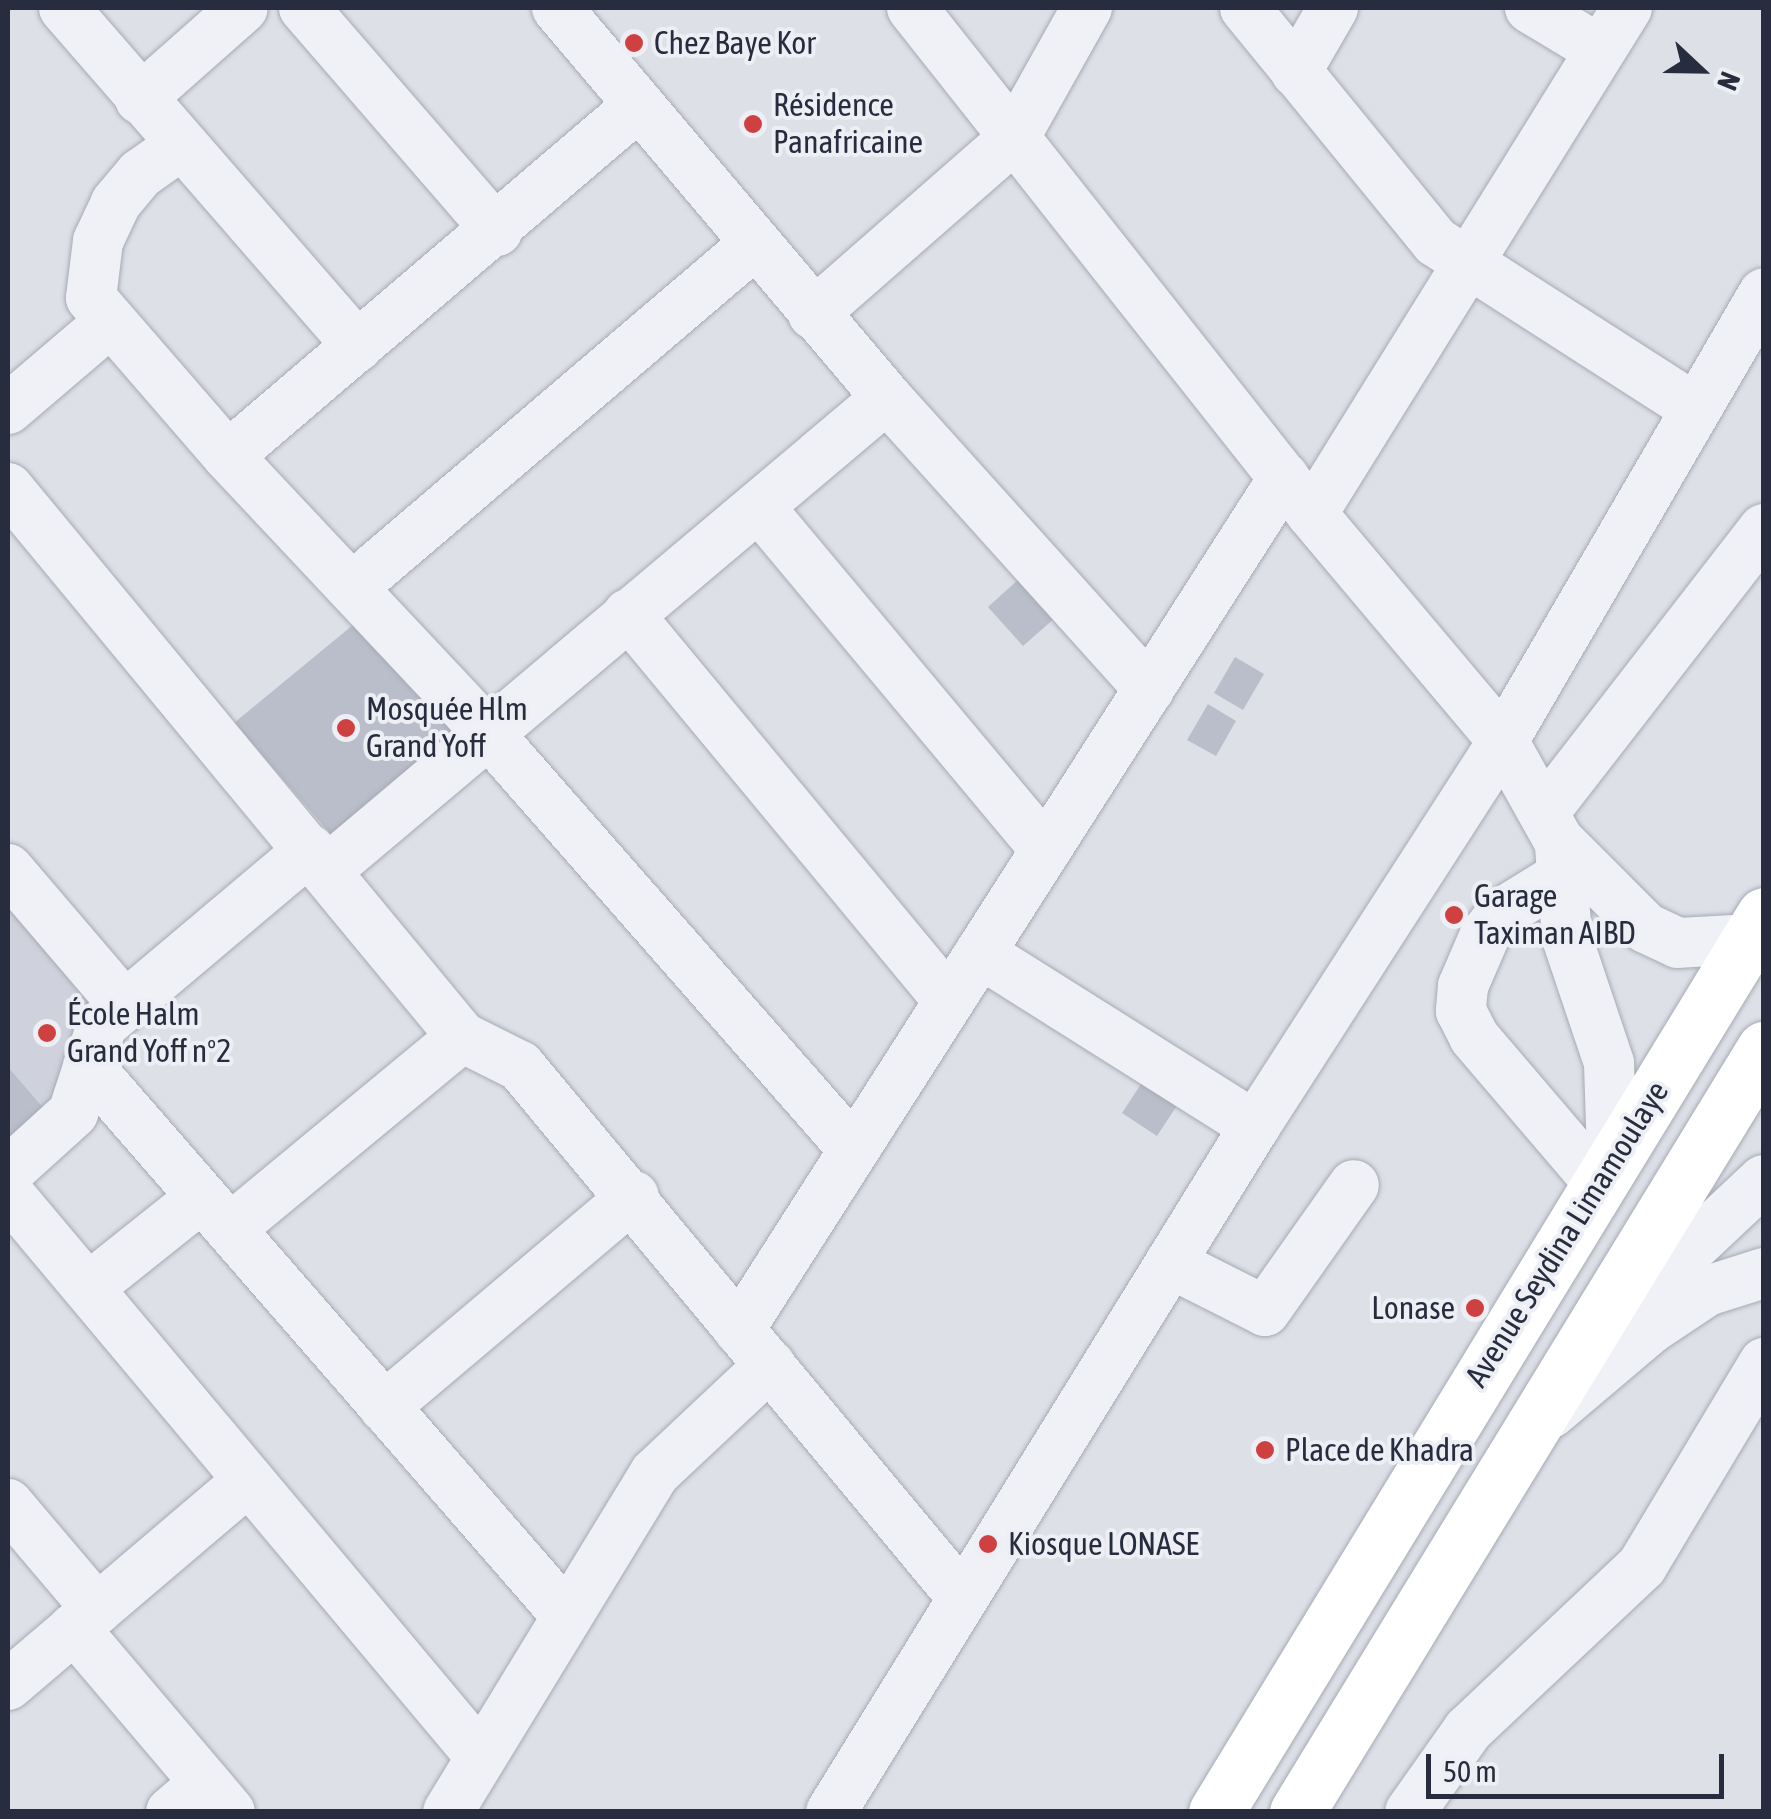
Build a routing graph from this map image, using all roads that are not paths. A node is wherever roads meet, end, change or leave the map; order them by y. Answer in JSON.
{"nodes":[{"id":1,"x":64,"y":8,"type":"edge"},
{"id":2,"x":242,"y":8,"type":"edge"},
{"id":3,"x":304,"y":8,"type":"edge"},
{"id":4,"x":556,"y":8,"type":"edge"},
{"id":5,"x":912,"y":8,"type":"edge"},
{"id":6,"x":1088,"y":8,"type":"edge"},
{"id":7,"x":1244,"y":8,"type":"edge"},
{"id":8,"x":1334,"y":8,"type":"edge"},
{"id":9,"x":1530,"y":8,"type":"edge"},
{"id":10,"x":1626,"y":8,"type":"edge"},
{"id":11,"x":1600,"y":50,"type":"junction"},
{"id":12,"x":1296,"y":72,"type":"junction"},
{"id":13,"x":140,"y":99,"type":"junction"},
{"id":14,"x":639,"y":105,"type":"junction"},
{"id":15,"x":1014,"y":138,"type":"junction"},
{"id":16,"x":181,"y":145,"type":"junction"},
{"id":17,"x":497,"y":231,"type":"junction"},
{"id":18,"x":756,"y":243,"type":"junction"},
{"id":19,"x":1468,"y":262,"type":"junction"},
{"id":20,"x":1764,"y":293,"type":"edge"},
{"id":21,"x":814,"y":314,"type":"junction"},
{"id":22,"x":110,"y":322,"type":"junction"},
{"id":23,"x":358,"y":346,"type":"junction"},
{"id":24,"x":887,"y":398,"type":"junction"},
{"id":25,"x":1693,"y":407,"type":"junction"},
{"id":26,"x":8,"y":410,"type":"edge"},
{"id":27,"x":228,"y":456,"type":"junction"},
{"id":28,"x":8,"y":488,"type":"edge"},
{"id":29,"x":1298,"y":495,"type":"junction"},
{"id":30,"x":759,"y":507,"type":"junction"},
{"id":31,"x":1764,"y":529,"type":"edge"},
{"id":32,"x":355,"y":585,"type":"junction"},
{"id":33,"x":628,"y":614,"type":"junction"},
{"id":34,"x":1149,"y":689,"type":"junction"},
{"id":35,"x":488,"y":732,"type":"junction"},
{"id":36,"x":1502,"y":741,"type":"junction"},
{"id":37,"x":1555,"y":843,"type":"junction"},
{"id":38,"x":1046,"y":850,"type":"junction"},
{"id":39,"x":319,"y":859,"type":"junction"},
{"id":40,"x":8,"y":869,"type":"edge"},
{"id":41,"x":1756,"y":927,"type":"edge"},
{"id":42,"x":980,"y":954,"type":"junction"},
{"id":43,"x":949,"y":1001,"type":"junction"},
{"id":44,"x":125,"y":1006,"type":"junction"},
{"id":45,"x":462,"y":1037,"type":"junction"},
{"id":46,"x":1764,"y":1050,"type":"edge"},
{"id":47,"x":88,"y":1066,"type":"junction"},
{"id":48,"x":1255,"y":1126,"type":"junction"},
{"id":49,"x":854,"y":1150,"type":"junction"},
{"id":50,"x":1605,"y":1170,"type":"junction"},
{"id":51,"x":8,"y":1172,"type":"edge"},
{"id":52,"x":1764,"y":1180,"type":"edge"},
{"id":53,"x":1354,"y":1185,"type":"dead end"},
{"id":54,"x":8,"y":1193,"type":"edge"},
{"id":55,"x":634,"y":1196,"type":"junction"},
{"id":56,"x":216,"y":1213,"type":"junction"},
{"id":57,"x":1170,"y":1263,"type":"junction"},
{"id":58,"x":1764,"y":1273,"type":"edge"},
{"id":59,"x":88,"y":1288,"type":"junction"},
{"id":60,"x":754,"y":1348,"type":"junction"},
{"id":61,"x":1582,"y":1351,"type":"junction"},
{"id":62,"x":1764,"y":1363,"type":"edge"},
{"id":63,"x":384,"y":1406,"type":"junction"},
{"id":64,"x":1536,"y":1426,"type":"junction"},
{"id":65,"x":250,"y":1480,"type":"junction"},
{"id":66,"x":8,"y":1504,"type":"edge"},
{"id":67,"x":963,"y":1598,"type":"junction"},
{"id":68,"x":567,"y":1616,"type":"junction"},
{"id":69,"x":86,"y":1619,"type":"junction"},
{"id":70,"x":8,"y":1684,"type":"edge"},
{"id":71,"x":481,"y":1756,"type":"junction"},
{"id":72,"x":202,"y":1802,"type":"edge"},
{"id":73,"x":459,"y":1808,"type":"edge"},
{"id":74,"x":831,"y":1812,"type":"edge"},
{"id":75,"x":1216,"y":1812,"type":"edge"},
{"id":76,"x":1297,"y":1812,"type":"edge"},
{"id":77,"x":1410,"y":1812,"type":"edge"}],
"edges":[{"from":1,"to":13,"type":"street"},
{"from":2,"to":13,"type":"street"},
{"from":3,"to":17,"type":"street"},
{"from":4,"to":14,"type":"street"},
{"from":5,"to":15,"type":"street"},
{"from":6,"to":15,"type":"street"},
{"from":7,"to":12,"type":"street"},
{"from":8,"to":12,"type":"street"},
{"from":9,"to":11,"type":"street"},
{"from":10,"to":11,"type":"street"},
{"from":11,"to":19,"type":"street"},
{"from":12,"to":19,"type":"street"},
{"from":13,"to":16,"type":"street"},
{"from":14,"to":17,"type":"street"},
{"from":14,"to":18,"type":"street"},
{"from":15,"to":21,"type":"street"},
{"from":15,"to":29,"type":"street"},
{"from":16,"to":22,"type":"street"},
{"from":16,"to":23,"type":"street"},
{"from":17,"to":23,"type":"street"},
{"from":18,"to":21,"type":"street"},
{"from":18,"to":32,"type":"street"},
{"from":19,"to":25,"type":"street"},
{"from":19,"to":29,"type":"street"},
{"from":20,"to":25,"type":"street"},
{"from":21,"to":24,"type":"street"},
{"from":22,"to":26,"type":"street"},
{"from":22,"to":27,"type":"street"},
{"from":23,"to":27,"type":"street"},
{"from":24,"to":30,"type":"street"},
{"from":24,"to":34,"type":"street"},
{"from":25,"to":36,"type":"street"},
{"from":27,"to":32,"type":"street"},
{"from":28,"to":39,"type":"street"},
{"from":29,"to":34,"type":"street"},
{"from":29,"to":36,"type":"street"},
{"from":30,"to":33,"type":"street"},
{"from":30,"to":38,"type":"street"},
{"from":31,"to":37,"type":"street"},
{"from":32,"to":35,"type":"street"},
{"from":33,"to":35,"type":"street"},
{"from":33,"to":43,"type":"street"},
{"from":34,"to":38,"type":"street"},
{"from":35,"to":39,"type":"street"},
{"from":35,"to":49,"type":"street"},
{"from":36,"to":37,"type":"street"},
{"from":36,"to":48,"type":"street"},
{"from":37,"to":41,"type":"street"},
{"from":37,"to":50,"type":"street"},
{"from":37,"to":50,"type":"street"},
{"from":38,"to":42,"type":"street"},
{"from":39,"to":44,"type":"street"},
{"from":39,"to":45,"type":"street"},
{"from":40,"to":44,"type":"street"},
{"from":41,"to":50,"type":"highway","name":"Avenue Seydina Limamoulaye"},
{"from":42,"to":43,"type":"street"},
{"from":42,"to":48,"type":"street"},
{"from":43,"to":49,"type":"street"},
{"from":44,"to":47,"type":"street"},
{"from":45,"to":55,"type":"street"},
{"from":45,"to":56,"type":"street"},
{"from":46,"to":61,"type":"highway"},
{"from":47,"to":51,"type":"street"},
{"from":47,"to":56,"type":"street"},
{"from":48,"to":57,"type":"street"},
{"from":49,"to":60,"type":"street"},
{"from":50,"to":75,"type":"highway","name":"Avenue Seydina Limamoulaye"},
{"from":52,"to":61,"type":"street"},
{"from":53,"to":57,"type":"street"},
{"from":54,"to":59,"type":"street"},
{"from":55,"to":60,"type":"street"},
{"from":55,"to":63,"type":"street"},
{"from":56,"to":59,"type":"street"},
{"from":56,"to":63,"type":"street"},
{"from":57,"to":67,"type":"street"},
{"from":58,"to":64,"type":"street"},
{"from":59,"to":65,"type":"street"},
{"from":60,"to":67,"type":"street"},
{"from":60,"to":68,"type":"street"},
{"from":61,"to":64,"type":"highway"},
{"from":62,"to":77,"type":"street"},
{"from":63,"to":68,"type":"street"},
{"from":64,"to":76,"type":"highway"},
{"from":65,"to":69,"type":"street"},
{"from":65,"to":71,"type":"street"},
{"from":66,"to":69,"type":"street"},
{"from":67,"to":74,"type":"street"},
{"from":68,"to":71,"type":"street"},
{"from":69,"to":70,"type":"street"},
{"from":69,"to":72,"type":"street"},
{"from":71,"to":73,"type":"street"}]}
